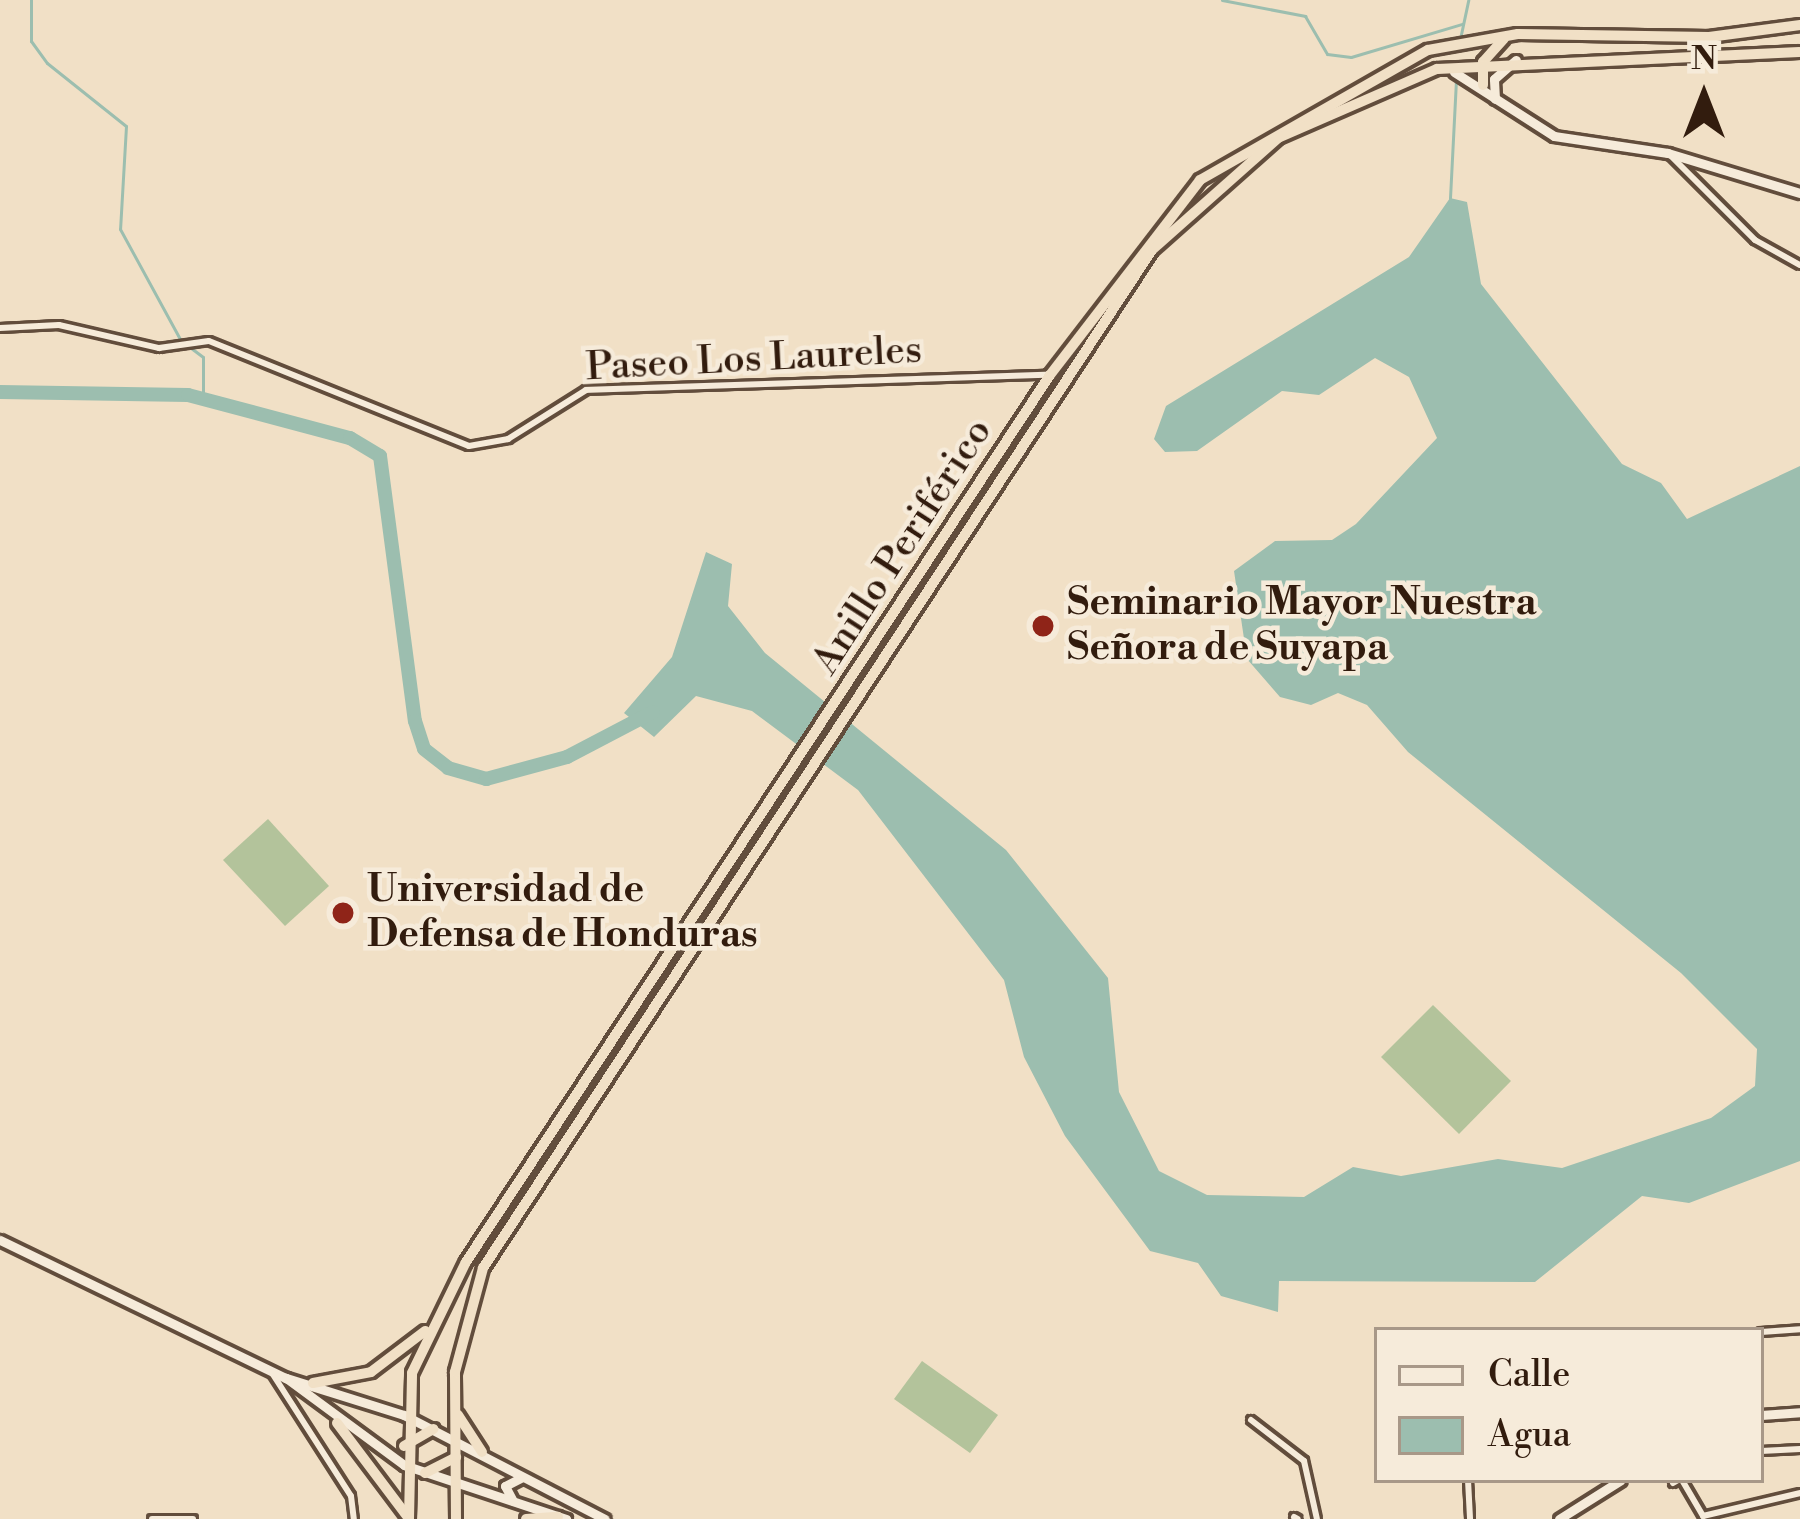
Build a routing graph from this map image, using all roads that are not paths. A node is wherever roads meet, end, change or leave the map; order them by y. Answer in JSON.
{"nodes":[{"id":1,"x":1800,"y":26,"type":"edge"},
{"id":2,"x":1518,"y":34,"type":"junction"},
{"id":3,"x":1683,"y":37,"type":"junction"},
{"id":4,"x":1800,"y":52,"type":"edge"},
{"id":5,"x":1516,"y":60,"type":"junction"},
{"id":6,"x":1483,"y":62,"type":"junction"},
{"id":7,"x":1675,"y":64,"type":"junction"},
{"id":8,"x":1437,"y":69,"type":"junction"},
{"id":9,"x":1483,"y":85,"type":"junction"},
{"id":10,"x":1495,"y":99,"type":"junction"},
{"id":11,"x":1668,"y":153,"type":"junction"},
{"id":12,"x":1800,"y":193,"type":"edge"},
{"id":13,"x":1800,"y":265,"type":"edge"},
{"id":14,"x":0,"y":328,"type":"edge"},
{"id":15,"x":1050,"y":375,"type":"junction"},
{"id":16,"x":858,"y":685,"type":"junction"},
{"id":17,"x":785,"y":796,"type":"junction"},
{"id":18,"x":0,"y":1242,"type":"edge"},
{"id":19,"x":427,"y":1329,"type":"junction"},
{"id":20,"x":1800,"y":1329,"type":"edge"},
{"id":21,"x":1764,"y":1332,"type":"edge"},
{"id":22,"x":271,"y":1370,"type":"junction"},
{"id":23,"x":286,"y":1378,"type":"junction"},
{"id":24,"x":313,"y":1383,"type":"junction"},
{"id":25,"x":456,"y":1402,"type":"junction"},
{"id":26,"x":1800,"y":1412,"type":"edge"},
{"id":27,"x":404,"y":1415,"type":"junction"},
{"id":28,"x":1764,"y":1415,"type":"edge"},
{"id":29,"x":1251,"y":1420,"type":"dead end"},
{"id":30,"x":337,"y":1423,"type":"junction"},
{"id":31,"x":434,"y":1430,"type":"junction"},
{"id":32,"x":456,"y":1440,"type":"junction"},
{"id":33,"x":404,"y":1446,"type":"junction"},
{"id":34,"x":1800,"y":1448,"type":"edge"},
{"id":35,"x":1764,"y":1451,"type":"edge"},
{"id":36,"x":482,"y":1452,"type":"junction"},
{"id":37,"x":456,"y":1457,"type":"junction"},
{"id":38,"x":404,"y":1465,"type":"junction"},
{"id":39,"x":425,"y":1473,"type":"junction"},
{"id":40,"x":521,"y":1478,"type":"junction"},
{"id":41,"x":1468,"y":1483,"type":"edge"},
{"id":42,"x":1605,"y":1483,"type":"edge"},
{"id":43,"x":1616,"y":1483,"type":"edge"},
{"id":44,"x":1679,"y":1483,"type":"edge"},
{"id":45,"x":455,"y":1485,"type":"junction"},
{"id":46,"x":1800,"y":1493,"type":"edge"},
{"id":47,"x":517,"y":1505,"type":"junction"},
{"id":48,"x":1704,"y":1517,"type":"edge"},
{"id":49,"x":562,"y":1518,"type":"edge"},
{"id":50,"x":152,"y":1519,"type":"edge"},
{"id":51,"x":193,"y":1519,"type":"edge"},
{"id":52,"x":354,"y":1519,"type":"edge"},
{"id":53,"x":409,"y":1519,"type":"edge"},
{"id":54,"x":456,"y":1519,"type":"edge"},
{"id":55,"x":526,"y":1519,"type":"edge"},
{"id":56,"x":605,"y":1519,"type":"edge"},
{"id":57,"x":1317,"y":1519,"type":"edge"},
{"id":58,"x":1470,"y":1519,"type":"edge"},
{"id":59,"x":1549,"y":1519,"type":"edge"},
{"id":60,"x":1558,"y":1519,"type":"edge"}],
"edges":[{"from":1,"to":3,"type":"highway","name":"Anillo Periférico"},
{"from":2,"to":3,"type":"highway","name":"Anillo Periférico"},
{"from":2,"to":6,"type":"highway"},
{"from":2,"to":15,"type":"highway","name":"Anillo Periférico"},
{"from":3,"to":7,"type":"highway"},
{"from":4,"to":7,"type":"highway","name":"Anillo Periférico"},
{"from":5,"to":6,"type":"highway","name":"Anillo Periférico"},
{"from":5,"to":7,"type":"highway","name":"Anillo Periférico"},
{"from":5,"to":10,"type":"main road"},
{"from":6,"to":8,"type":"highway","name":"Anillo Periférico"},
{"from":6,"to":9,"type":"highway"},
{"from":8,"to":9,"type":"main road"},
{"from":8,"to":16,"type":"highway","name":"Anillo Periférico"},
{"from":9,"to":10,"type":"main road"},
{"from":10,"to":11,"type":"main road"},
{"from":11,"to":12,"type":"main road"},
{"from":11,"to":13,"type":"street"},
{"from":14,"to":15,"type":"street","name":"Paseo Los Laureles"},
{"from":15,"to":16,"type":"highway","name":"Anillo Periférico"},
{"from":16,"to":17,"type":"highway","name":"Anillo Periférico"},
{"from":17,"to":19,"type":"highway","name":"Anillo Periférico"},
{"from":17,"to":25,"type":"highway","name":"Anillo Periférico"},
{"from":18,"to":22,"type":"main road"},
{"from":19,"to":24,"type":"highway"},
{"from":19,"to":27,"type":"highway","name":"Anillo Periférico"},
{"from":20,"to":21,"type":"street"},
{"from":22,"to":23,"type":"main road"},
{"from":22,"to":52,"type":"street"},
{"from":23,"to":24,"type":"main road"},
{"from":23,"to":30,"type":"main road"},
{"from":24,"to":27,"type":"main road"},
{"from":25,"to":32,"type":"highway","name":"Anillo Periférico"},
{"from":25,"to":36,"type":"highway"},
{"from":26,"to":28,"type":"main road"},
{"from":27,"to":31,"type":"main road"},
{"from":27,"to":33,"type":"highway","name":"Anillo Periférico"},
{"from":29,"to":57,"type":"street"},
{"from":30,"to":38,"type":"main road"},
{"from":30,"to":53,"type":"highway"},
{"from":31,"to":32,"type":"main road"},
{"from":31,"to":33,"type":"highway"},
{"from":32,"to":36,"type":"main road"},
{"from":32,"to":37,"type":"highway","name":"Anillo Periférico"},
{"from":33,"to":38,"type":"highway","name":"Anillo Periférico"},
{"from":34,"to":35,"type":"street"},
{"from":36,"to":40,"type":"main road"},
{"from":37,"to":39,"type":"highway"},
{"from":37,"to":45,"type":"highway","name":"Anillo Periférico"},
{"from":38,"to":39,"type":"main road"},
{"from":38,"to":53,"type":"highway","name":"Anillo Periférico"},
{"from":39,"to":45,"type":"main road"},
{"from":40,"to":47,"type":"main road"},
{"from":40,"to":56,"type":"main road"},
{"from":41,"to":58,"type":"street"},
{"from":42,"to":59,"type":"main road"},
{"from":43,"to":60,"type":"main road"},
{"from":44,"to":48,"type":"street"},
{"from":45,"to":47,"type":"main road"},
{"from":45,"to":54,"type":"highway","name":"Anillo Periférico"},
{"from":46,"to":48,"type":"street"},
{"from":47,"to":49,"type":"main road"},
{"from":49,"to":55,"type":"highway"},
{"from":50,"to":51,"type":"street"}]}
